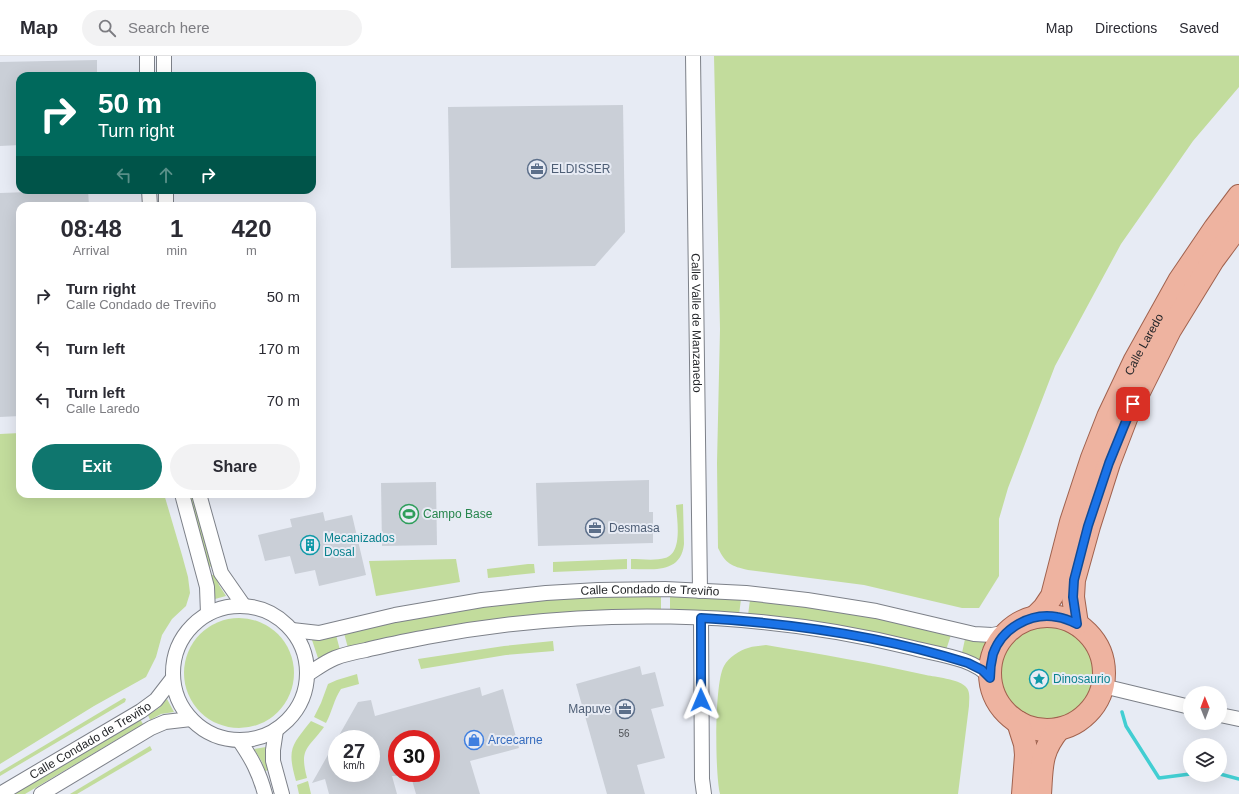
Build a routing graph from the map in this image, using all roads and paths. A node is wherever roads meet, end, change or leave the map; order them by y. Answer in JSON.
{"nodes":[{"id":1,"x":147,"y":56,"type":"edge"},
{"id":2,"x":164,"y":56,"type":"edge"},
{"id":3,"x":693,"y":56,"type":"edge"},
{"id":4,"x":147,"y":72,"type":"edge"},
{"id":5,"x":164,"y":72,"type":"edge"},
{"id":6,"x":1239,"y":196,"type":"edge"},
{"id":7,"x":1239,"y":226,"type":"edge"},
{"id":8,"x":183,"y":498,"type":"edge"},
{"id":9,"x":200,"y":498,"type":"edge"},
{"id":10,"x":700,"y":591,"type":"junction"},
{"id":11,"x":244,"y":606,"type":"junction"},
{"id":12,"x":208,"y":614,"type":"junction"},
{"id":13,"x":1035,"y":617,"type":"junction"},
{"id":14,"x":701,"y":618,"type":"junction"},
{"id":15,"x":1077,"y":624,"type":"junction"},
{"id":16,"x":292,"y":630,"type":"junction"},
{"id":17,"x":1008,"y":632,"type":"junction"},
{"id":18,"x":308,"y":674,"type":"junction"},
{"id":19,"x":173,"y":678,"type":"junction"},
{"id":20,"x":990,"y":678,"type":"junction"},
{"id":21,"x":1103,"y":686,"type":"junction"},
{"id":22,"x":1183,"y":705,"type":"edge"},
{"id":23,"x":1227,"y":716,"type":"edge"},
{"id":24,"x":191,"y":719,"type":"junction"},
{"id":25,"x":1239,"y":719,"type":"edge"},
{"id":26,"x":1018,"y":722,"type":"junction"},
{"id":27,"x":1058,"y":728,"type":"junction"},
{"id":28,"x":276,"y":730,"type":"junction"},
{"id":29,"x":239,"y":740,"type":"junction"},
{"id":30,"x":0,"y":794,"type":"edge"},
{"id":31,"x":41,"y":794,"type":"edge"},
{"id":32,"x":265,"y":794,"type":"edge"},
{"id":33,"x":282,"y":794,"type":"edge"},
{"id":34,"x":704,"y":794,"type":"edge"},
{"id":35,"x":1023,"y":794,"type":"edge"},
{"id":36,"x":1040,"y":794,"type":"edge"}],
"edges":[{"from":1,"to":4,"type":"street"},
{"from":2,"to":5,"type":"street"},
{"from":3,"to":10,"type":"street","name":"Calle Valle de Manzanedo"},
{"from":6,"to":13,"type":"main road","name":"Calle Laredo"},
{"from":7,"to":15,"type":"main road","name":"Calle Laredo"},
{"from":8,"to":12,"type":"street"},
{"from":9,"to":11,"type":"street"},
{"from":10,"to":16,"type":"street","name":"Calle Condado de Treviño"},
{"from":10,"to":17,"type":"street","name":"Calle Condado de Treviño"},
{"from":11,"to":12,"type":"street"},
{"from":11,"to":16,"type":"street"},
{"from":12,"to":19,"type":"street"},
{"from":13,"to":15,"type":"main road"},
{"from":13,"to":17,"type":"main road"},
{"from":14,"to":18,"type":"street","name":"Calle Condado de Treviño"},
{"from":14,"to":20,"type":"street","name":"Calle Condado de Treviño"},
{"from":14,"to":34,"type":"street"},
{"from":15,"to":21,"type":"main road"},
{"from":16,"to":18,"type":"street"},
{"from":17,"to":20,"type":"main road"},
{"from":18,"to":28,"type":"street"},
{"from":19,"to":24,"type":"street"},
{"from":19,"to":30,"type":"street","name":"Calle Condado de Treviño"},
{"from":20,"to":26,"type":"main road"},
{"from":21,"to":22,"type":"street"},
{"from":21,"to":27,"type":"main road"},
{"from":23,"to":25,"type":"street"},
{"from":24,"to":29,"type":"street"},
{"from":24,"to":31,"type":"street","name":"Calle Condado de Treviño"},
{"from":26,"to":27,"type":"main road"},
{"from":26,"to":35,"type":"main road"},
{"from":27,"to":36,"type":"main road"},
{"from":28,"to":29,"type":"street"},
{"from":28,"to":33,"type":"street"},
{"from":29,"to":32,"type":"street"}]}
